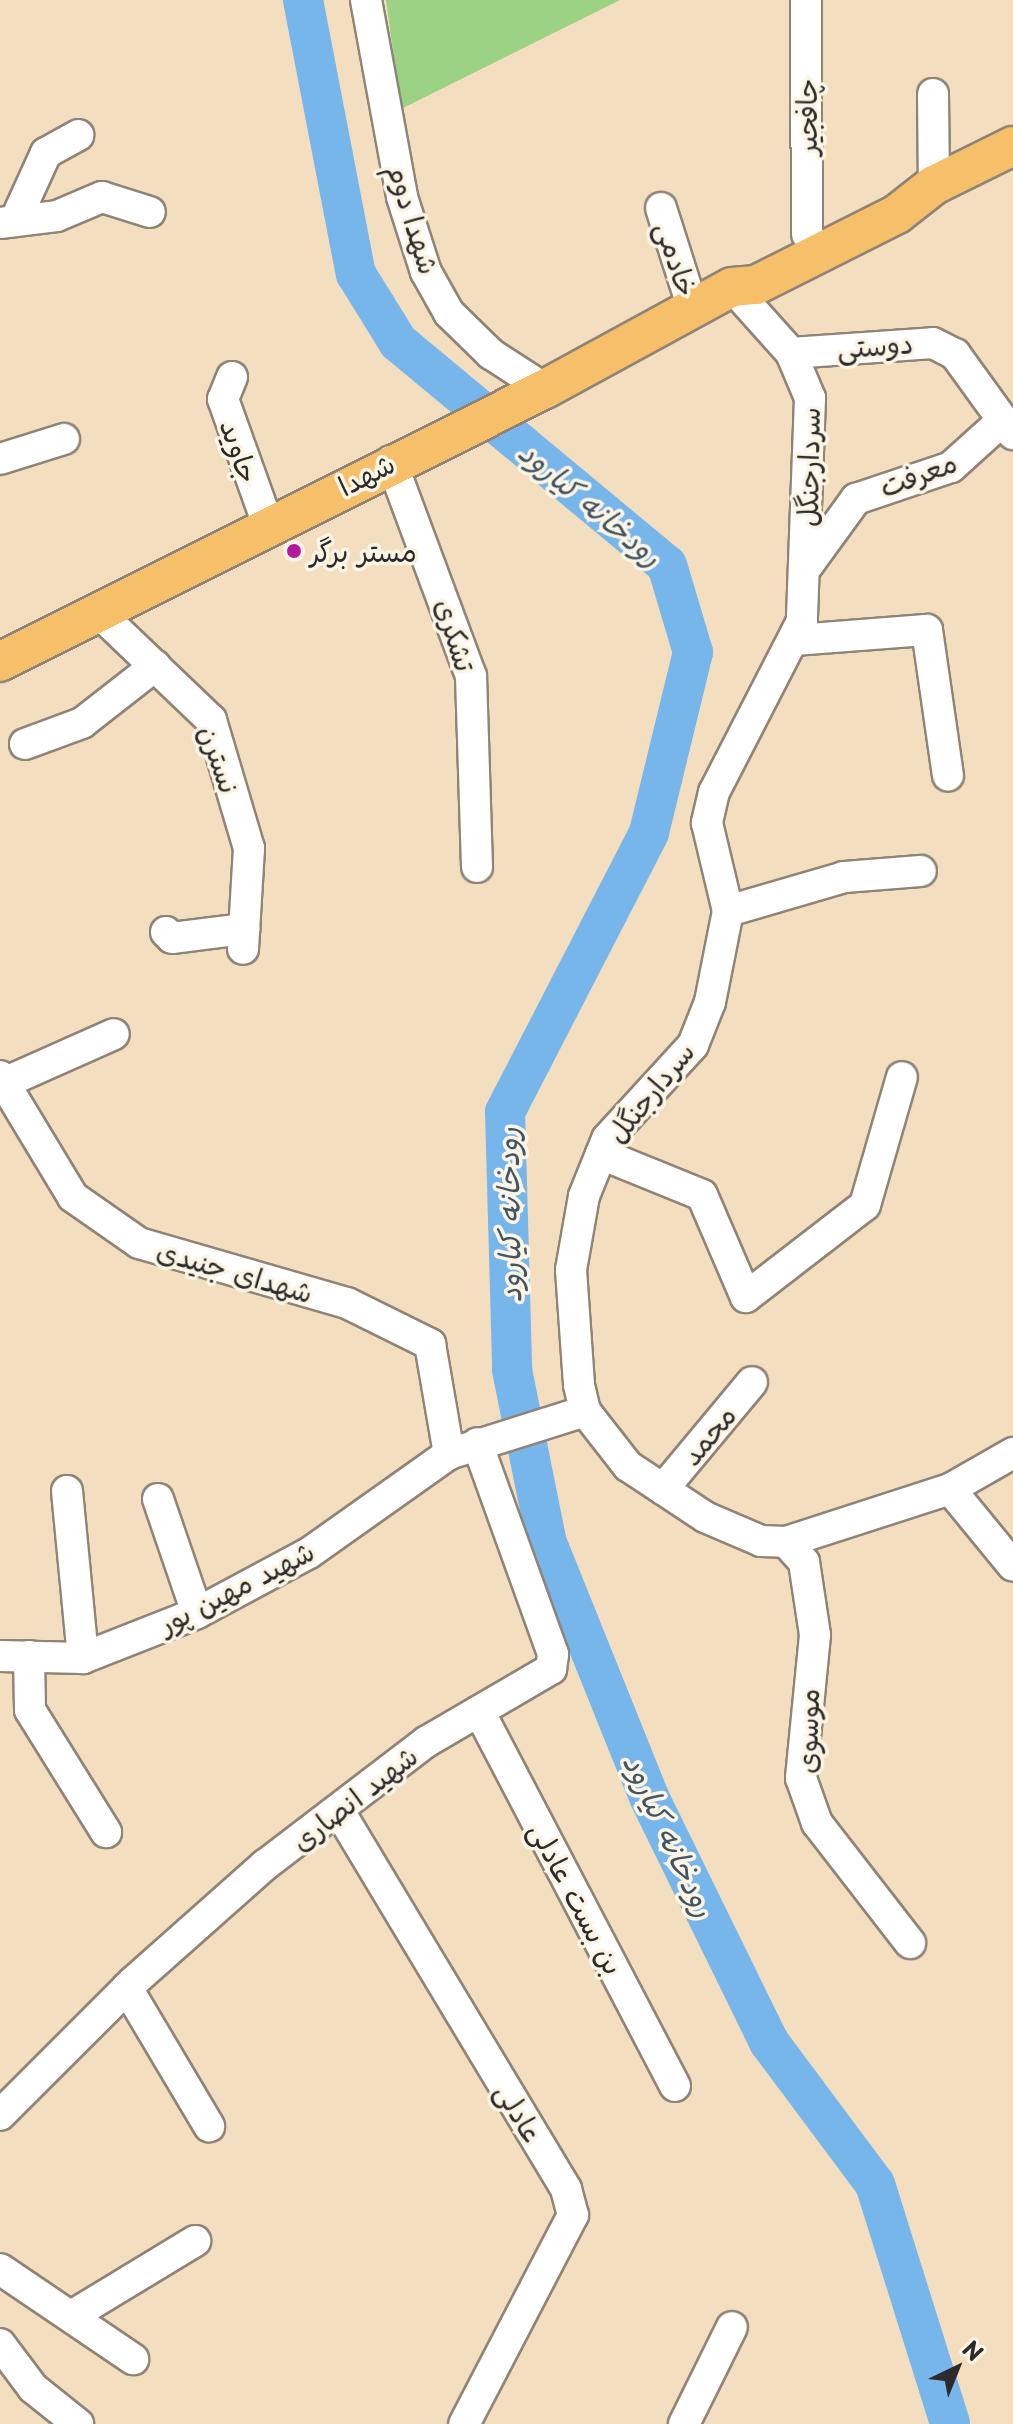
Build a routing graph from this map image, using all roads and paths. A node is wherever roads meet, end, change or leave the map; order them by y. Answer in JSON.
{"nodes":[{"id":1,"x":366,"y":0,"type":"edge"},
{"id":2,"x":806,"y":0,"type":"edge"},
{"id":3,"x":933,"y":94,"type":"dead end"},
{"id":4,"x":78,"y":135,"type":"dead end"},
{"id":5,"x":1013,"y":146,"type":"edge"},
{"id":6,"x":934,"y":185,"type":"junction"},
{"id":7,"x":661,"y":208,"type":"dead end"},
{"id":8,"x":150,"y":212,"type":"dead end"},
{"id":9,"x":7,"y":222,"type":"edge"},
{"id":10,"x":807,"y":234,"type":"junction"},
{"id":11,"x":732,"y":287,"type":"junction"},
{"id":12,"x":693,"y":309,"type":"junction"},
{"id":13,"x":791,"y":353,"type":"junction"},
{"id":14,"x":232,"y":377,"type":"dead end"},
{"id":15,"x":545,"y":389,"type":"junction"},
{"id":16,"x":1008,"y":427,"type":"edge"},
{"id":17,"x":64,"y":439,"type":"dead end"},
{"id":18,"x":0,"y":459,"type":"edge"},
{"id":19,"x":391,"y":461,"type":"junction"},
{"id":20,"x":268,"y":525,"type":"junction"},
{"id":21,"x":807,"y":567,"type":"junction"},
{"id":22,"x":98,"y":612,"type":"junction"},
{"id":23,"x":796,"y":640,"type":"junction"},
{"id":24,"x":0,"y":662,"type":"edge"},
{"id":25,"x":155,"y":666,"type":"junction"},
{"id":26,"x":25,"y":744,"type":"dead end"},
{"id":27,"x":948,"y":775,"type":"dead end"},
{"id":28,"x":477,"y":867,"type":"dead end"},
{"id":29,"x":921,"y":871,"type":"dead end"},
{"id":30,"x":728,"y":911,"type":"junction"},
{"id":31,"x":166,"y":932,"type":"dead end"},
{"id":32,"x":114,"y":1034,"type":"dead end"},
{"id":33,"x":902,"y":1077,"type":"dead end"},
{"id":34,"x":2,"y":1080,"type":"edge"},
{"id":35,"x":601,"y":1154,"type":"junction"},
{"id":36,"x":752,"y":1382,"type":"dead end"},
{"id":37,"x":585,"y":1411,"type":"junction"},
{"id":38,"x":473,"y":1445,"type":"junction"},
{"id":39,"x":1013,"y":1453,"type":"edge"},
{"id":40,"x":663,"y":1489,"type":"junction"},
{"id":41,"x":950,"y":1489,"type":"junction"},
{"id":42,"x":67,"y":1491,"type":"dead end"},
{"id":43,"x":158,"y":1499,"type":"dead end"},
{"id":44,"x":786,"y":1542,"type":"junction"},
{"id":45,"x":1007,"y":1549,"type":"edge"},
{"id":46,"x":197,"y":1613,"type":"junction"},
{"id":47,"x":15,"y":1656,"type":"edge"},
{"id":48,"x":83,"y":1658,"type":"junction"},
{"id":49,"x":479,"y":1711,"type":"junction"},
{"id":50,"x":339,"y":1811,"type":"junction"},
{"id":51,"x":106,"y":1832,"type":"dead end"},
{"id":52,"x":910,"y":1943,"type":"dead end"},
{"id":53,"x":127,"y":1988,"type":"junction"},
{"id":54,"x":675,"y":2086,"type":"dead end"},
{"id":55,"x":0,"y":2115,"type":"edge"},
{"id":56,"x":209,"y":2126,"type":"dead end"},
{"id":57,"x":195,"y":2241,"type":"dead end"},
{"id":58,"x":0,"y":2269,"type":"edge"},
{"id":59,"x":73,"y":2315,"type":"junction"},
{"id":60,"x":732,"y":2327,"type":"dead end"},
{"id":61,"x":0,"y":2344,"type":"edge"},
{"id":62,"x":133,"y":2359,"type":"dead end"},
{"id":63,"x":78,"y":2424,"type":"edge"},
{"id":64,"x":464,"y":2424,"type":"edge"},
{"id":65,"x":684,"y":2424,"type":"edge"}],
"edges":[{"from":1,"to":15,"type":"street","name":"شهدا دوم"},
{"from":2,"to":10,"type":"street","name":"چافجیر"},
{"from":3,"to":6,"type":"street"},
{"from":4,"to":9,"type":"street"},
{"from":5,"to":6,"type":"main road","name":"شهدا"},
{"from":6,"to":10,"type":"main road","name":"شهدا"},
{"from":6,"to":11,"type":"main road","name":"شهدا"},
{"from":7,"to":12,"type":"street","name":"خادمی"},
{"from":8,"to":9,"type":"street"},
{"from":10,"to":11,"type":"main road","name":"شهدا"},
{"from":11,"to":12,"type":"main road","name":"شهدا"},
{"from":11,"to":13,"type":"street","name":"سردارجنگل"},
{"from":12,"to":15,"type":"main road","name":"شهدا"},
{"from":13,"to":16,"type":"street","name":"دوستی"},
{"from":13,"to":21,"type":"street","name":"سردارجنگل"},
{"from":14,"to":20,"type":"street","name":"جاوید"},
{"from":15,"to":19,"type":"main road","name":"شهدا"},
{"from":16,"to":21,"type":"street","name":"معرفت"},
{"from":17,"to":18,"type":"street"},
{"from":19,"to":20,"type":"main road","name":"شهدا"},
{"from":19,"to":28,"type":"street","name":"تشکری"},
{"from":20,"to":22,"type":"main road","name":"شهدا"},
{"from":21,"to":23,"type":"street","name":"سردارجنگل"},
{"from":22,"to":24,"type":"main road","name":"شهدا"},
{"from":22,"to":25,"type":"street","name":"نسترن"},
{"from":23,"to":27,"type":"street"},
{"from":23,"to":30,"type":"street","name":"سردارجنگل"},
{"from":25,"to":26,"type":"street"},
{"from":25,"to":31,"type":"street","name":"نسترن"},
{"from":29,"to":30,"type":"street"},
{"from":30,"to":35,"type":"street","name":"سردارجنگل"},
{"from":32,"to":34,"type":"street"},
{"from":33,"to":35,"type":"street"},
{"from":34,"to":38,"type":"street","name":"شهدای جنیدی"},
{"from":35,"to":37,"type":"street","name":"سردارجنگل"},
{"from":36,"to":40,"type":"street","name":"محمد"},
{"from":37,"to":38,"type":"street","name":"شهید مهین پور"},
{"from":37,"to":40,"type":"street"},
{"from":38,"to":46,"type":"street","name":"شهید مهین پور"},
{"from":38,"to":49,"type":"street","name":"شهید انصاری"},
{"from":39,"to":41,"type":"street"},
{"from":40,"to":44,"type":"street"},
{"from":41,"to":44,"type":"street"},
{"from":41,"to":45,"type":"street"},
{"from":42,"to":48,"type":"street"},
{"from":43,"to":46,"type":"street"},
{"from":44,"to":52,"type":"street","name":"موسوی"},
{"from":46,"to":48,"type":"street","name":"شهید مهین پور"},
{"from":47,"to":48,"type":"street","name":"شهید مهین پور"},
{"from":47,"to":51,"type":"street"},
{"from":49,"to":50,"type":"street","name":"شهید انصاری"},
{"from":49,"to":54,"type":"street","name":"بن بست عادلی"},
{"from":50,"to":53,"type":"street","name":"شهید انصاری"},
{"from":50,"to":64,"type":"street","name":"عادلی"},
{"from":53,"to":55,"type":"street","name":"شهید انصاری"},
{"from":53,"to":56,"type":"street"},
{"from":57,"to":59,"type":"street"},
{"from":58,"to":59,"type":"street"},
{"from":59,"to":62,"type":"street"},
{"from":60,"to":65,"type":"street"},
{"from":61,"to":63,"type":"street"}]}
